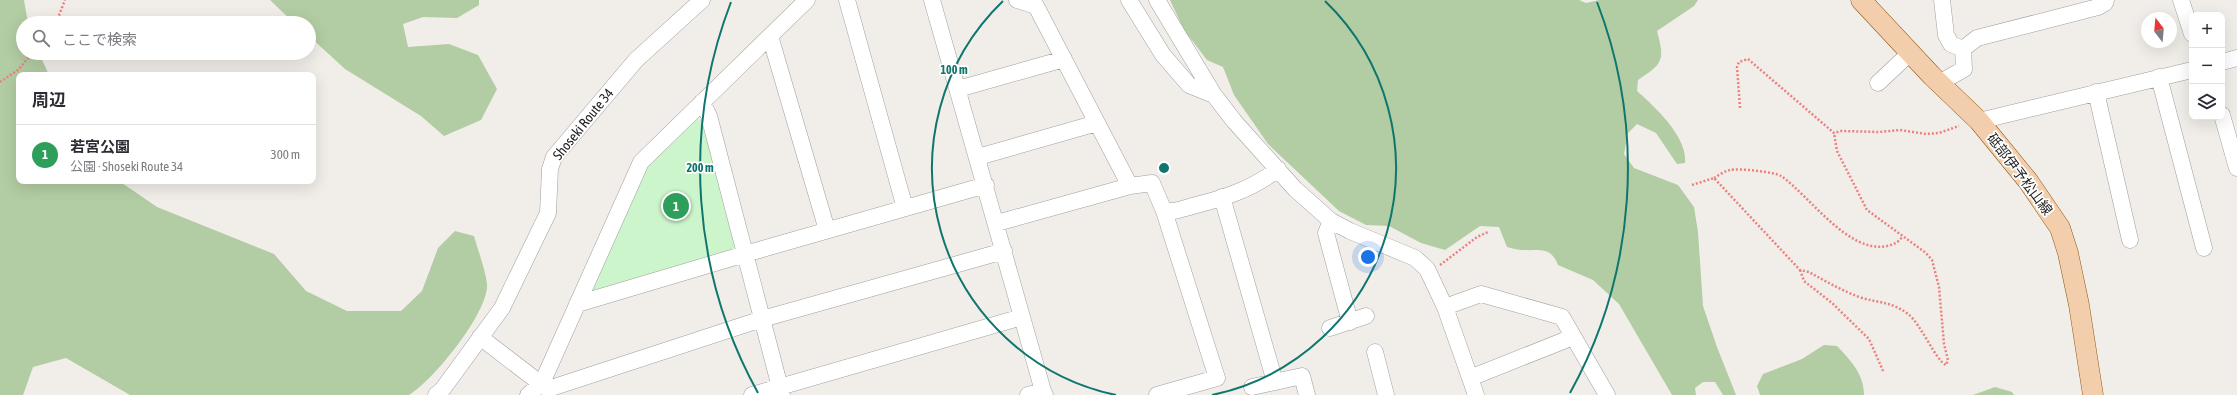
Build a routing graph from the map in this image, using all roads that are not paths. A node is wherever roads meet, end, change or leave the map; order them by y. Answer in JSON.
{"nodes":[{"id":1,"x":702,"y":0,"type":"edge"},
{"id":2,"x":807,"y":0,"type":"edge"},
{"id":3,"x":847,"y":0,"type":"edge"},
{"id":4,"x":932,"y":0,"type":"edge"},
{"id":5,"x":1017,"y":0,"type":"edge"},
{"id":6,"x":1129,"y":0,"type":"edge"},
{"id":7,"x":1157,"y":0,"type":"edge"},
{"id":8,"x":1861,"y":0,"type":"edge"},
{"id":9,"x":1942,"y":0,"type":"edge"},
{"id":10,"x":2106,"y":0,"type":"edge"},
{"id":11,"x":2181,"y":0,"type":"edge"},
{"id":12,"x":2189,"y":25,"type":"edge"},
{"id":13,"x":770,"y":36,"type":"junction"},
{"id":14,"x":1963,"y":49,"type":"junction"},
{"id":15,"x":1910,"y":53,"type":"junction"},
{"id":16,"x":2237,"y":58,"type":"edge"},
{"id":17,"x":1064,"y":59,"type":"junction"},
{"id":18,"x":2225,"y":61,"type":"edge"},
{"id":19,"x":2189,"y":71,"type":"edge"},
{"id":20,"x":2159,"y":77,"type":"junction"},
{"id":21,"x":1878,"y":83,"type":"dead end"},
{"id":22,"x":1939,"y":83,"type":"junction"},
{"id":23,"x":958,"y":89,"type":"junction"},
{"id":24,"x":2096,"y":92,"type":"junction"},
{"id":25,"x":1214,"y":95,"type":"junction"},
{"id":26,"x":702,"y":102,"type":"junction"},
{"id":27,"x":1978,"y":119,"type":"junction"},
{"id":28,"x":2223,"y":120,"type":"edge"},
{"id":29,"x":1097,"y":122,"type":"junction"},
{"id":30,"x":978,"y":157,"type":"junction"},
{"id":31,"x":2237,"y":168,"type":"edge"},
{"id":32,"x":1278,"y":169,"type":"junction"},
{"id":33,"x":986,"y":185,"type":"junction"},
{"id":34,"x":1130,"y":186,"type":"junction"},
{"id":35,"x":1222,"y":197,"type":"junction"},
{"id":36,"x":905,"y":208,"type":"junction"},
{"id":37,"x":1164,"y":211,"type":"junction"},
{"id":38,"x":1331,"y":221,"type":"junction"},
{"id":39,"x":997,"y":224,"type":"junction"},
{"id":40,"x":827,"y":230,"type":"junction"},
{"id":41,"x":2130,"y":240,"type":"dead end"},
{"id":42,"x":2204,"y":248,"type":"dead end"},
{"id":43,"x":1004,"y":251,"type":"junction"},
{"id":44,"x":745,"y":254,"type":"junction"},
{"id":45,"x":578,"y":304,"type":"junction"},
{"id":46,"x":1445,"y":307,"type":"junction"},
{"id":47,"x":1366,"y":316,"type":"dead end"},
{"id":48,"x":1022,"y":317,"type":"junction"},
{"id":49,"x":762,"y":319,"type":"junction"},
{"id":50,"x":1350,"y":322,"type":"junction"},
{"id":51,"x":1330,"y":328,"type":"dead end"},
{"id":52,"x":480,"y":337,"type":"junction"},
{"id":53,"x":1573,"y":337,"type":"junction"},
{"id":54,"x":1375,"y":352,"type":"dead end"},
{"id":55,"x":1470,"y":378,"type":"junction"},
{"id":56,"x":1266,"y":387,"type":"edge"},
{"id":57,"x":548,"y":389,"type":"edge"},
{"id":58,"x":781,"y":390,"type":"edge"},
{"id":59,"x":1038,"y":394,"type":"edge"},
{"id":60,"x":436,"y":395,"type":"edge"},
{"id":61,"x":528,"y":395,"type":"edge"},
{"id":62,"x":752,"y":395,"type":"edge"},
{"id":63,"x":1157,"y":395,"type":"edge"},
{"id":64,"x":1307,"y":395,"type":"edge"},
{"id":65,"x":1386,"y":395,"type":"edge"},
{"id":66,"x":1476,"y":395,"type":"edge"},
{"id":67,"x":1607,"y":395,"type":"edge"},
{"id":68,"x":2094,"y":395,"type":"edge"}],
"edges":[{"from":1,"to":52,"type":"street","name":"Shoseki Route 34"},
{"from":2,"to":13,"type":"street"},
{"from":3,"to":36,"type":"street"},
{"from":4,"to":23,"type":"street"},
{"from":5,"to":17,"type":"street"},
{"from":6,"to":25,"type":"street"},
{"from":7,"to":25,"type":"street"},
{"from":8,"to":15,"type":"main road","name":"砥部伊予松山線"},
{"from":9,"to":14,"type":"street"},
{"from":10,"to":14,"type":"street"},
{"from":11,"to":12,"type":"street"},
{"from":13,"to":26,"type":"street"},
{"from":13,"to":40,"type":"street"},
{"from":14,"to":22,"type":"street"},
{"from":15,"to":21,"type":"street"},
{"from":15,"to":22,"type":"main road","name":"砥部伊予松山線"},
{"from":16,"to":18,"type":"street"},
{"from":17,"to":23,"type":"street"},
{"from":17,"to":29,"type":"street"},
{"from":19,"to":20,"type":"street"},
{"from":20,"to":24,"type":"street"},
{"from":20,"to":42,"type":"street"},
{"from":22,"to":27,"type":"main road","name":"砥部伊予松山線"},
{"from":23,"to":30,"type":"street"},
{"from":24,"to":27,"type":"street"},
{"from":24,"to":41,"type":"street"},
{"from":25,"to":32,"type":"street"},
{"from":26,"to":44,"type":"street"},
{"from":26,"to":45,"type":"street"},
{"from":27,"to":68,"type":"main road","name":"砥部伊予松山線"},
{"from":28,"to":31,"type":"street"},
{"from":29,"to":30,"type":"street"},
{"from":29,"to":34,"type":"street"},
{"from":30,"to":33,"type":"street"},
{"from":32,"to":35,"type":"street"},
{"from":32,"to":38,"type":"street"},
{"from":33,"to":36,"type":"street"},
{"from":33,"to":39,"type":"street"},
{"from":34,"to":37,"type":"street"},
{"from":34,"to":39,"type":"street"},
{"from":35,"to":37,"type":"street"},
{"from":35,"to":56,"type":"street"},
{"from":36,"to":40,"type":"street"},
{"from":37,"to":63,"type":"street"},
{"from":38,"to":46,"type":"street"},
{"from":38,"to":50,"type":"street"},
{"from":39,"to":43,"type":"street"},
{"from":40,"to":44,"type":"street"},
{"from":43,"to":48,"type":"street"},
{"from":43,"to":49,"type":"street"},
{"from":44,"to":45,"type":"street"},
{"from":44,"to":49,"type":"street"},
{"from":45,"to":57,"type":"street"},
{"from":46,"to":53,"type":"street"},
{"from":46,"to":55,"type":"street"},
{"from":47,"to":50,"type":"street"},
{"from":48,"to":58,"type":"street"},
{"from":48,"to":59,"type":"street"},
{"from":49,"to":57,"type":"street"},
{"from":49,"to":58,"type":"street"},
{"from":50,"to":51,"type":"street"},
{"from":52,"to":57,"type":"street"},
{"from":52,"to":60,"type":"street","name":"Shoseki Route 34"},
{"from":53,"to":55,"type":"street"},
{"from":53,"to":67,"type":"street"},
{"from":54,"to":65,"type":"street"},
{"from":55,"to":66,"type":"street"},
{"from":56,"to":64,"type":"street"},
{"from":57,"to":61,"type":"street"},
{"from":58,"to":62,"type":"street"}]}
